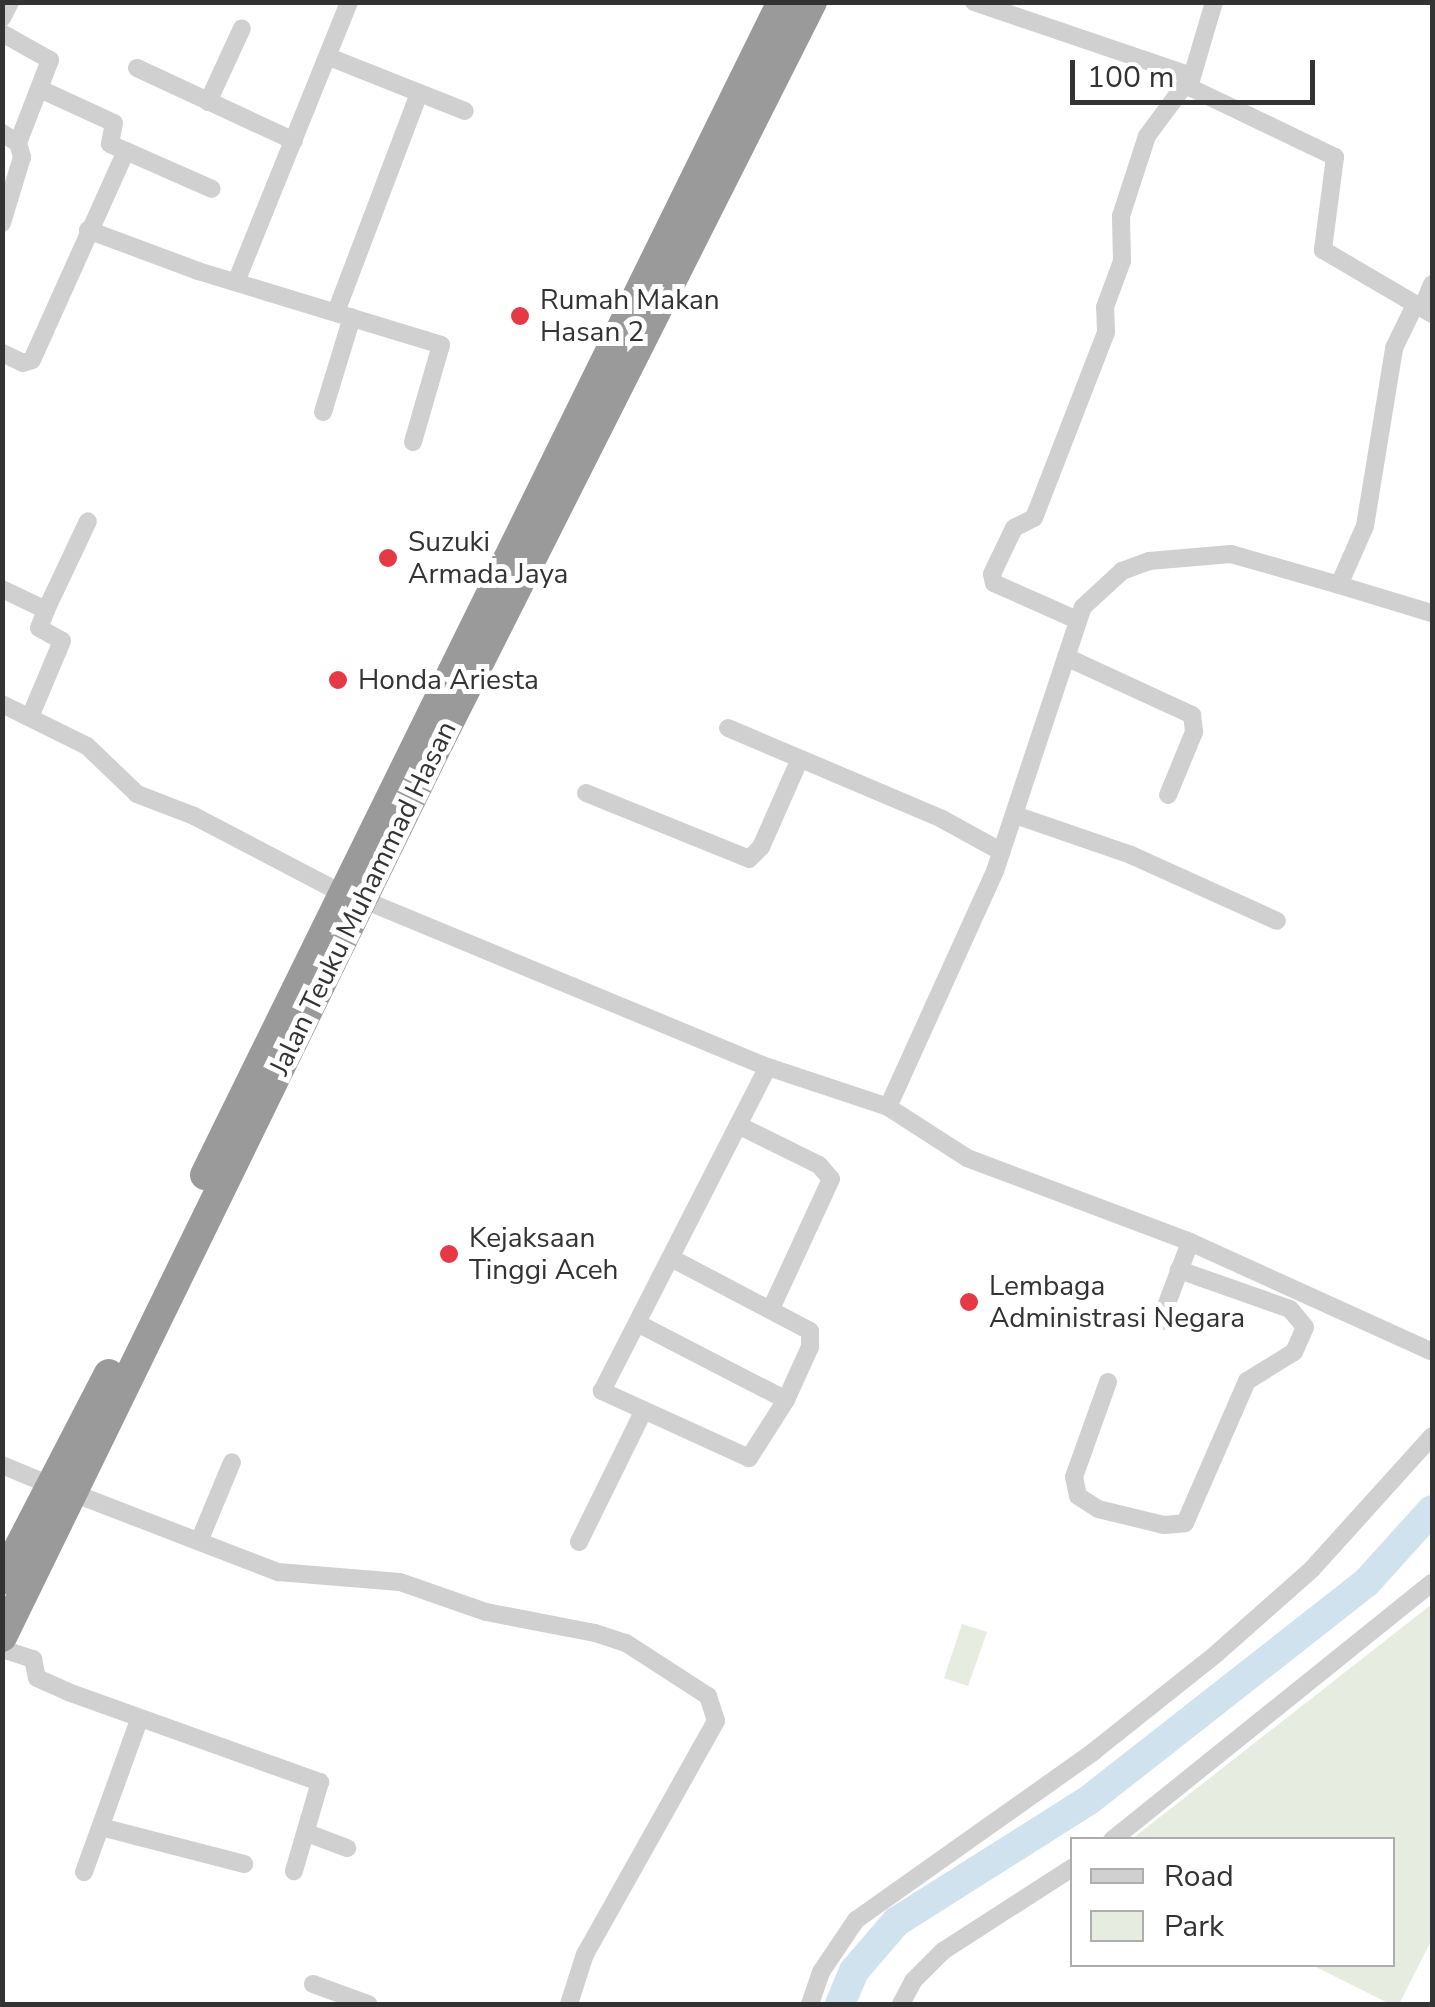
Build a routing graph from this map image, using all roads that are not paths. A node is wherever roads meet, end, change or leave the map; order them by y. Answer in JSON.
{"nodes":[{"id":1,"x":10,"y":2,"type":"edge"},
{"id":2,"x":349,"y":2,"type":"edge"},
{"id":3,"x":782,"y":2,"type":"edge"},
{"id":4,"x":812,"y":2,"type":"edge"},
{"id":5,"x":974,"y":2,"type":"edge"},
{"id":6,"x":1214,"y":2,"type":"edge"},
{"id":7,"x":2,"y":18,"type":"edge"},
{"id":8,"x":242,"y":28,"type":"dead end"},
{"id":9,"x":2,"y":34,"type":"edge"},
{"id":10,"x":328,"y":57,"type":"junction"},
{"id":11,"x":137,"y":68,"type":"dead end"},
{"id":12,"x":1188,"y":78,"type":"junction"},
{"id":13,"x":40,"y":89,"type":"junction"},
{"id":14,"x":419,"y":92,"type":"junction"},
{"id":15,"x":208,"y":102,"type":"junction"},
{"id":16,"x":465,"y":111,"type":"dead end"},
{"id":17,"x":10,"y":138,"type":"edge"},
{"id":18,"x":294,"y":141,"type":"junction"},
{"id":19,"x":126,"y":151,"type":"junction"},
{"id":20,"x":212,"y":189,"type":"dead end"},
{"id":21,"x":2,"y":223,"type":"edge"},
{"id":22,"x":88,"y":230,"type":"junction"},
{"id":23,"x":659,"y":272,"type":"junction"},
{"id":24,"x":236,"y":282,"type":"junction"},
{"id":25,"x":1432,"y":284,"type":"edge"},
{"id":26,"x":1423,"y":309,"type":"edge"},
{"id":27,"x":344,"y":315,"type":"junction"},
{"id":28,"x":2,"y":353,"type":"edge"},
{"id":29,"x":323,"y":412,"type":"dead end"},
{"id":30,"x":413,"y":442,"type":"dead end"},
{"id":31,"x":88,"y":521,"type":"dead end"},
{"id":32,"x":1339,"y":585,"type":"junction"},
{"id":33,"x":2,"y":589,"type":"edge"},
{"id":34,"x":46,"y":610,"type":"junction"},
{"id":35,"x":1432,"y":613,"type":"edge"},
{"id":36,"x":1077,"y":620,"type":"junction"},
{"id":37,"x":1066,"y":658,"type":"junction"},
{"id":38,"x":2,"y":704,"type":"edge"},
{"id":39,"x":30,"y":718,"type":"junction"},
{"id":40,"x":728,"y":728,"type":"dead end"},
{"id":41,"x":798,"y":761,"type":"junction"},
{"id":42,"x":586,"y":793,"type":"dead end"},
{"id":43,"x":1168,"y":795,"type":"dead end"},
{"id":44,"x":1015,"y":815,"type":"junction"},
{"id":45,"x":1002,"y":852,"type":"junction"},
{"id":46,"x":353,"y":896,"type":"junction"},
{"id":47,"x":1277,"y":920,"type":"dead end"},
{"id":48,"x":768,"y":1067,"type":"junction"},
{"id":49,"x":888,"y":1107,"type":"junction"},
{"id":50,"x":738,"y":1125,"type":"junction"},
{"id":51,"x":1190,"y":1242,"type":"junction"},
{"id":52,"x":670,"y":1258,"type":"junction"},
{"id":53,"x":1179,"y":1270,"type":"junction"},
{"id":54,"x":771,"y":1309,"type":"junction"},
{"id":55,"x":1160,"y":1322,"type":"dead end"},
{"id":56,"x":639,"y":1324,"type":"junction"},
{"id":57,"x":1432,"y":1352,"type":"edge"},
{"id":58,"x":1108,"y":1382,"type":"dead end"},
{"id":59,"x":786,"y":1400,"type":"junction"},
{"id":60,"x":643,"y":1412,"type":"junction"},
{"id":61,"x":1432,"y":1436,"type":"edge"},
{"id":62,"x":232,"y":1462,"type":"dead end"},
{"id":63,"x":2,"y":1466,"type":"edge"},
{"id":64,"x":62,"y":1489,"type":"junction"},
{"id":65,"x":200,"y":1539,"type":"junction"},
{"id":66,"x":579,"y":1542,"type":"dead end"},
{"id":67,"x":2,"y":1580,"type":"edge"},
{"id":68,"x":1432,"y":1583,"type":"edge"},
{"id":69,"x":2,"y":1637,"type":"edge"},
{"id":70,"x":2,"y":1649,"type":"edge"},
{"id":71,"x":139,"y":1720,"type":"junction"},
{"id":72,"x":101,"y":1827,"type":"junction"},
{"id":73,"x":307,"y":1833,"type":"junction"},
{"id":74,"x":1116,"y":1837,"type":"edge"},
{"id":75,"x":347,"y":1848,"type":"dead end"},
{"id":76,"x":244,"y":1864,"type":"dead end"},
{"id":77,"x":1070,"y":1869,"type":"edge"},
{"id":78,"x":294,"y":1871,"type":"dead end"},
{"id":79,"x":84,"y":1872,"type":"dead end"},
{"id":80,"x":313,"y":1984,"type":"dead end"},
{"id":81,"x":368,"y":2004,"type":"edge"},
{"id":82,"x":569,"y":2004,"type":"edge"},
{"id":83,"x":810,"y":2004,"type":"edge"},
{"id":84,"x":902,"y":2004,"type":"edge"}],
"edges":[{"from":1,"to":7,"type":"street"},
{"from":2,"to":10,"type":"street"},
{"from":3,"to":23,"type":"highway","name":"Jalan Teuku Muhammad Hasan"},
{"from":4,"to":23,"type":"highway","name":"Jalan Teuku Muhammad Hasan"},
{"from":5,"to":12,"type":"street"},
{"from":6,"to":12,"type":"street"},
{"from":8,"to":15,"type":"street"},
{"from":9,"to":13,"type":"street"},
{"from":10,"to":14,"type":"street"},
{"from":10,"to":18,"type":"street"},
{"from":11,"to":15,"type":"street"},
{"from":12,"to":26,"type":"street"},
{"from":12,"to":36,"type":"street"},
{"from":13,"to":17,"type":"street"},
{"from":13,"to":19,"type":"street"},
{"from":14,"to":16,"type":"street"},
{"from":14,"to":27,"type":"street"},
{"from":15,"to":18,"type":"street"},
{"from":17,"to":21,"type":"street"},
{"from":18,"to":24,"type":"street"},
{"from":19,"to":20,"type":"street"},
{"from":19,"to":22,"type":"street"},
{"from":22,"to":24,"type":"street"},
{"from":22,"to":28,"type":"street"},
{"from":23,"to":46,"type":"highway","name":"Jalan Teuku Muhammad Hasan"},
{"from":24,"to":27,"type":"street"},
{"from":25,"to":26,"type":"street"},
{"from":26,"to":32,"type":"street"},
{"from":27,"to":29,"type":"street"},
{"from":27,"to":30,"type":"street"},
{"from":31,"to":34,"type":"street"},
{"from":32,"to":35,"type":"street"},
{"from":32,"to":36,"type":"street"},
{"from":33,"to":34,"type":"street"},
{"from":34,"to":39,"type":"street"},
{"from":36,"to":37,"type":"street"},
{"from":37,"to":43,"type":"street"},
{"from":37,"to":44,"type":"street"},
{"from":38,"to":39,"type":"street"},
{"from":39,"to":46,"type":"street"},
{"from":40,"to":41,"type":"street"},
{"from":41,"to":42,"type":"street"},
{"from":41,"to":45,"type":"street"},
{"from":44,"to":45,"type":"street"},
{"from":44,"to":47,"type":"street"},
{"from":45,"to":49,"type":"street"},
{"from":46,"to":48,"type":"street"},
{"from":46,"to":64,"type":"highway","name":"Jalan Teuku Muhammad Hasan"},
{"from":48,"to":49,"type":"street"},
{"from":48,"to":50,"type":"street"},
{"from":49,"to":51,"type":"street"},
{"from":50,"to":52,"type":"street"},
{"from":50,"to":54,"type":"street"},
{"from":51,"to":53,"type":"street"},
{"from":51,"to":57,"type":"street"},
{"from":52,"to":54,"type":"street"},
{"from":52,"to":56,"type":"street"},
{"from":53,"to":55,"type":"street"},
{"from":53,"to":58,"type":"street"},
{"from":54,"to":59,"type":"street"},
{"from":56,"to":59,"type":"street"},
{"from":56,"to":60,"type":"street"},
{"from":59,"to":60,"type":"street"},
{"from":60,"to":66,"type":"street"},
{"from":61,"to":83,"type":"street"},
{"from":62,"to":65,"type":"street"},
{"from":63,"to":64,"type":"street"},
{"from":64,"to":65,"type":"street"},
{"from":64,"to":67,"type":"highway","name":"Jalan Teuku Muhammad Hasan"},
{"from":64,"to":69,"type":"highway","name":"Jalan Teuku Muhammad Hasan"},
{"from":65,"to":82,"type":"street"},
{"from":68,"to":74,"type":"street"},
{"from":70,"to":71,"type":"street"},
{"from":71,"to":72,"type":"street"},
{"from":71,"to":73,"type":"street"},
{"from":72,"to":76,"type":"street"},
{"from":72,"to":79,"type":"street"},
{"from":73,"to":75,"type":"street"},
{"from":73,"to":78,"type":"street"},
{"from":77,"to":84,"type":"street"},
{"from":80,"to":81,"type":"street"}]}
